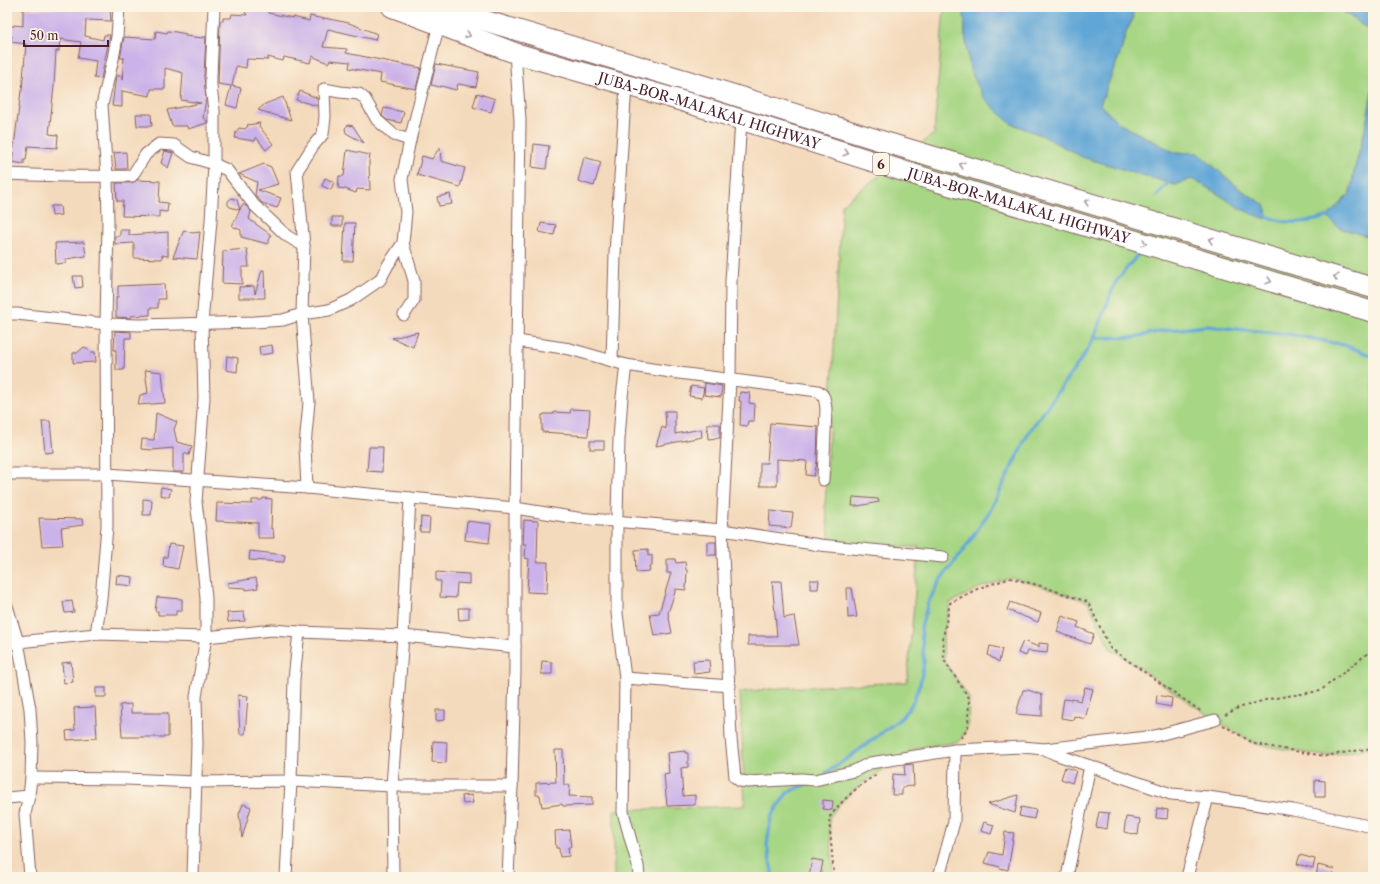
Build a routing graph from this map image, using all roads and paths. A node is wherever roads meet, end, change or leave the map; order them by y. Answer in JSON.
{"nodes":[{"id":1,"x":119,"y":7,"type":"edge"},
{"id":2,"x":214,"y":7,"type":"edge"},
{"id":3,"x":392,"y":7,"type":"edge"},
{"id":4,"x":439,"y":15,"type":"edge"},
{"id":5,"x":515,"y":53,"type":"junction"},
{"id":6,"x":626,"y":85,"type":"junction"},
{"id":7,"x":741,"y":120,"type":"junction"},
{"id":8,"x":410,"y":140,"type":"junction"},
{"id":9,"x":214,"y":164,"type":"junction"},
{"id":10,"x":7,"y":174,"type":"edge"},
{"id":11,"x":107,"y":177,"type":"junction"},
{"id":12,"x":403,"y":243,"type":"junction"},
{"id":13,"x":304,"y":246,"type":"junction"},
{"id":14,"x":1373,"y":288,"type":"edge"},
{"id":15,"x":1373,"y":312,"type":"edge"},
{"id":16,"x":7,"y":314,"type":"edge"},
{"id":17,"x":302,"y":314,"type":"junction"},
{"id":18,"x":404,"y":315,"type":"dead end"},
{"id":19,"x":202,"y":323,"type":"junction"},
{"id":20,"x":106,"y":324,"type":"junction"},
{"id":21,"x":517,"y":341,"type":"junction"},
{"id":22,"x":612,"y":360,"type":"junction"},
{"id":23,"x":626,"y":365,"type":"junction"},
{"id":24,"x":730,"y":380,"type":"junction"},
{"id":25,"x":7,"y":474,"type":"edge"},
{"id":26,"x":107,"y":474,"type":"junction"},
{"id":27,"x":197,"y":480,"type":"junction"},
{"id":28,"x":823,"y":480,"type":"dead end"},
{"id":29,"x":307,"y":488,"type":"junction"},
{"id":30,"x":410,"y":498,"type":"junction"},
{"id":31,"x":515,"y":508,"type":"junction"},
{"id":32,"x":617,"y":521,"type":"junction"},
{"id":33,"x":722,"y":530,"type":"junction"},
{"id":34,"x":943,"y":557,"type":"dead end"},
{"id":35,"x":7,"y":606,"type":"edge"},
{"id":36,"x":299,"y":632,"type":"junction"},
{"id":37,"x":96,"y":634,"type":"junction"},
{"id":38,"x":403,"y":636,"type":"junction"},
{"id":39,"x":206,"y":637,"type":"junction"},
{"id":40,"x":12,"y":644,"type":"edge"},
{"id":41,"x":515,"y":647,"type":"junction"},
{"id":42,"x":1373,"y":649,"type":"edge"},
{"id":43,"x":625,"y":678,"type":"junction"},
{"id":44,"x":730,"y":686,"type":"junction"},
{"id":45,"x":1215,"y":720,"type":"junction"},
{"id":46,"x":957,"y":746,"type":"junction"},
{"id":47,"x":1373,"y":748,"type":"edge"},
{"id":48,"x":1045,"y":749,"type":"junction"},
{"id":49,"x":1090,"y":766,"type":"junction"},
{"id":50,"x":877,"y":773,"type":"dead end"},
{"id":51,"x":31,"y":778,"type":"junction"},
{"id":52,"x":291,"y":781,"type":"junction"},
{"id":53,"x":196,"y":782,"type":"junction"},
{"id":54,"x":392,"y":786,"type":"junction"},
{"id":55,"x":512,"y":786,"type":"junction"},
{"id":56,"x":29,"y":796,"type":"junction"},
{"id":57,"x":1208,"y":797,"type":"junction"},
{"id":58,"x":7,"y":798,"type":"edge"},
{"id":59,"x":1373,"y":827,"type":"edge"},
{"id":60,"x":30,"y":877,"type":"edge"},
{"id":61,"x":193,"y":877,"type":"edge"},
{"id":62,"x":286,"y":877,"type":"edge"},
{"id":63,"x":393,"y":877,"type":"edge"},
{"id":64,"x":508,"y":877,"type":"edge"},
{"id":65,"x":639,"y":877,"type":"edge"},
{"id":66,"x":834,"y":877,"type":"edge"},
{"id":67,"x":939,"y":877,"type":"edge"},
{"id":68,"x":1067,"y":877,"type":"edge"},
{"id":69,"x":1187,"y":877,"type":"edge"}],
"edges":[{"from":1,"to":11,"type":"street"},
{"from":2,"to":9,"type":"street"},
{"from":3,"to":4,"type":"highway","name":"JUBA-BOR-MALAKAL HIGHWAY","number":"6"},
{"from":4,"to":5,"type":"highway","name":"JUBA-BOR-MALAKAL HIGHWAY","number":"6","one_way":true},
{"from":4,"to":8,"type":"street"},
{"from":14,"to":4,"type":"highway","name":"JUBA-BOR-MALAKAL HIGHWAY","number":"6","one_way":true},
{"from":5,"to":6,"type":"highway","name":"JUBA-BOR-MALAKAL HIGHWAY","number":"6"},
{"from":5,"to":21,"type":"street"},
{"from":6,"to":7,"type":"highway","name":"JUBA-BOR-MALAKAL HIGHWAY","number":"6"},
{"from":6,"to":22,"type":"street"},
{"from":7,"to":15,"type":"highway","name":"JUBA-BOR-MALAKAL HIGHWAY","number":"6","one_way":true},
{"from":7,"to":24,"type":"street"},
{"from":8,"to":12,"type":"street"},
{"from":8,"to":13,"type":"street"},
{"from":9,"to":11,"type":"street"},
{"from":9,"to":13,"type":"street"},
{"from":9,"to":19,"type":"street"},
{"from":10,"to":11,"type":"street"},
{"from":11,"to":20,"type":"street"},
{"from":12,"to":17,"type":"street"},
{"from":12,"to":18,"type":"street"},
{"from":13,"to":17,"type":"street"},
{"from":16,"to":20,"type":"street"},
{"from":17,"to":19,"type":"street"},
{"from":17,"to":29,"type":"street"},
{"from":19,"to":20,"type":"street"},
{"from":19,"to":27,"type":"street"},
{"from":20,"to":26,"type":"street"},
{"from":21,"to":22,"type":"street"},
{"from":21,"to":31,"type":"street"},
{"from":22,"to":23,"type":"street"},
{"from":23,"to":24,"type":"street"},
{"from":23,"to":32,"type":"street"},
{"from":24,"to":28,"type":"street"},
{"from":24,"to":33,"type":"street"},
{"from":25,"to":26,"type":"street"},
{"from":26,"to":27,"type":"street"},
{"from":26,"to":37,"type":"street"},
{"from":27,"to":29,"type":"street"},
{"from":27,"to":39,"type":"street"},
{"from":29,"to":30,"type":"street"},
{"from":30,"to":31,"type":"street"},
{"from":30,"to":38,"type":"street"},
{"from":31,"to":32,"type":"street"},
{"from":31,"to":41,"type":"street"},
{"from":32,"to":33,"type":"street"},
{"from":32,"to":43,"type":"street"},
{"from":33,"to":34,"type":"street"},
{"from":33,"to":44,"type":"street"},
{"from":35,"to":40,"type":"street"},
{"from":36,"to":38,"type":"street"},
{"from":36,"to":39,"type":"street"},
{"from":36,"to":52,"type":"street"},
{"from":37,"to":39,"type":"street"},
{"from":37,"to":40,"type":"street"},
{"from":38,"to":41,"type":"street"},
{"from":38,"to":54,"type":"street"},
{"from":39,"to":53,"type":"street"},
{"from":40,"to":51,"type":"street"},
{"from":41,"to":55,"type":"street"},
{"from":42,"to":45,"type":"path"},
{"from":43,"to":44,"type":"street"},
{"from":43,"to":65,"type":"street"},
{"from":44,"to":46,"type":"street"},
{"from":45,"to":46,"type":"path"},
{"from":45,"to":47,"type":"path"},
{"from":45,"to":48,"type":"street"},
{"from":46,"to":48,"type":"street"},
{"from":46,"to":67,"type":"street"},
{"from":48,"to":49,"type":"street"},
{"from":49,"to":57,"type":"street"},
{"from":49,"to":68,"type":"street"},
{"from":50,"to":66,"type":"path"},
{"from":51,"to":53,"type":"street"},
{"from":51,"to":56,"type":"street"},
{"from":52,"to":53,"type":"street"},
{"from":52,"to":54,"type":"street"},
{"from":52,"to":62,"type":"street"},
{"from":53,"to":61,"type":"street"},
{"from":54,"to":55,"type":"street"},
{"from":54,"to":63,"type":"street"},
{"from":55,"to":64,"type":"street"},
{"from":56,"to":58,"type":"street"},
{"from":56,"to":60,"type":"street"},
{"from":57,"to":59,"type":"street"},
{"from":57,"to":69,"type":"street"}]}
